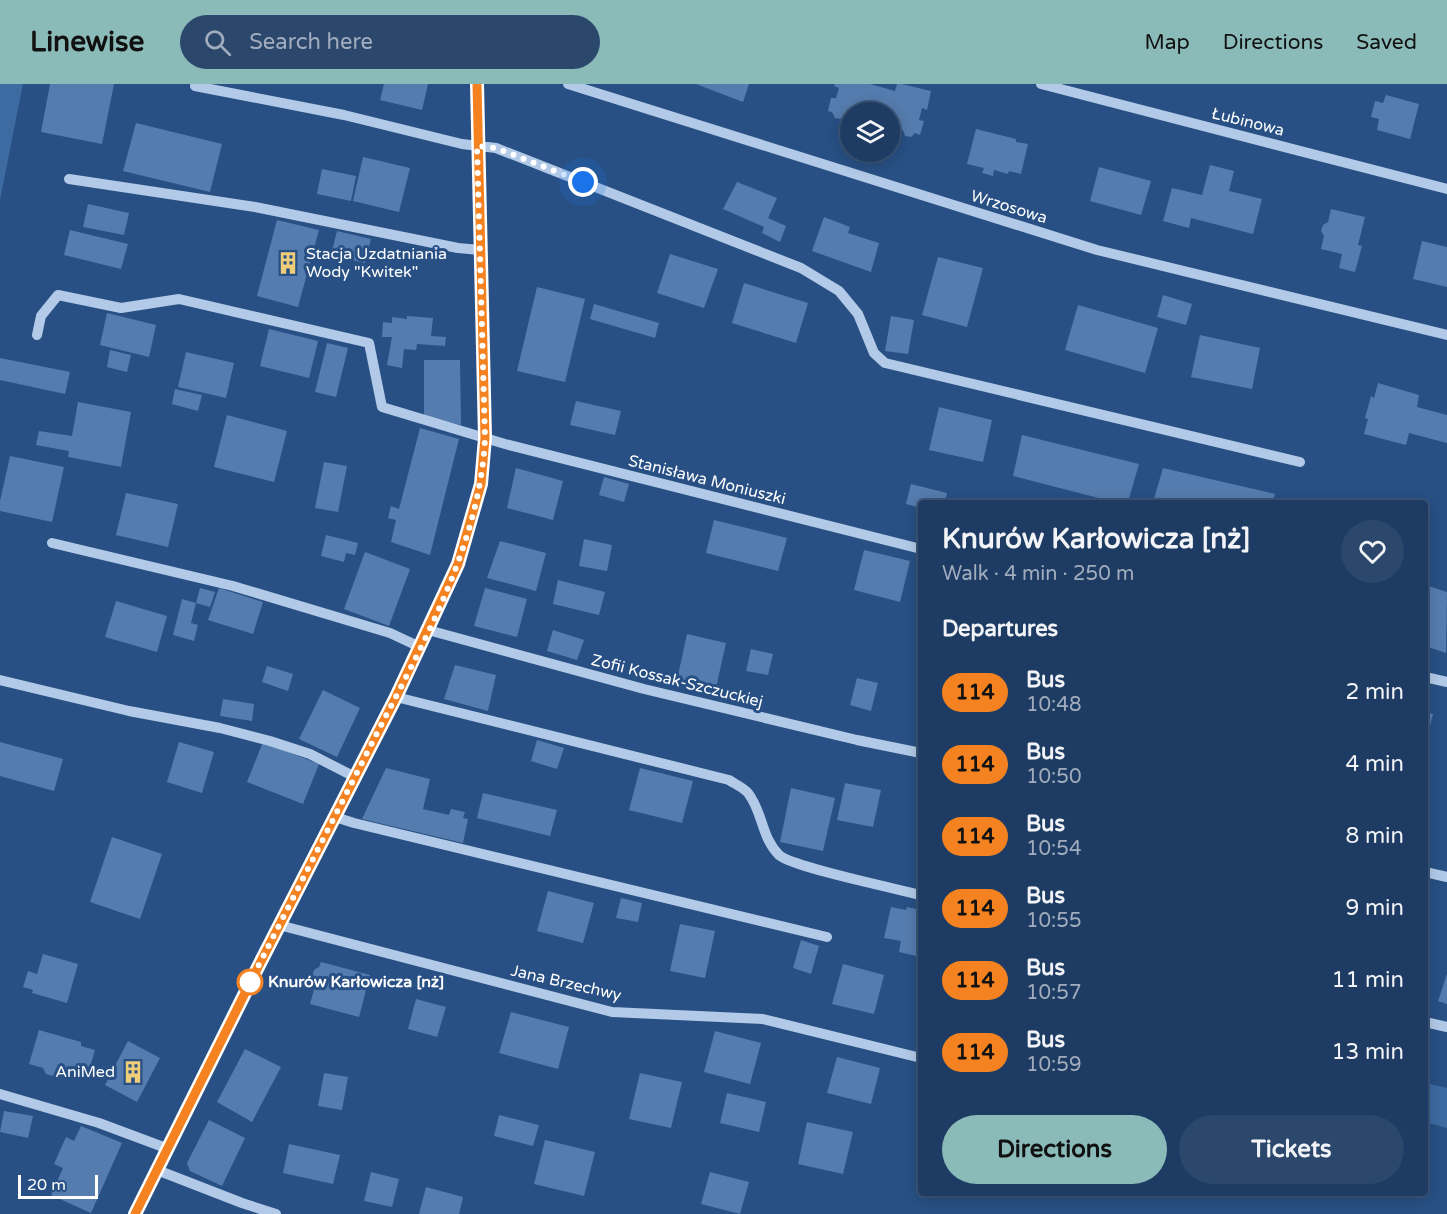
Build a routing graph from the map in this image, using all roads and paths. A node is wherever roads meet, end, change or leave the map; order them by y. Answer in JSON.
{"nodes":[{"id":1,"x":477,"y":84,"type":"edge"},
{"id":2,"x":568,"y":84,"type":"edge"},
{"id":3,"x":1041,"y":84,"type":"edge"},
{"id":4,"x":195,"y":86,"type":"dead end"},
{"id":5,"x":477,"y":146,"type":"junction"},
{"id":6,"x":69,"y":179,"type":"dead end"},
{"id":7,"x":1447,"y":189,"type":"edge"},
{"id":8,"x":480,"y":250,"type":"junction"},
{"id":9,"x":37,"y":335,"type":"dead end"},
{"id":10,"x":1447,"y":335,"type":"edge"},
{"id":11,"x":485,"y":438,"type":"junction"},
{"id":12,"x":1300,"y":462,"type":"dead end"},
{"id":13,"x":52,"y":543,"type":"dead end"},
{"id":14,"x":918,"y":548,"type":"edge"},
{"id":15,"x":428,"y":630,"type":"junction"},
{"id":16,"x":420,"y":647,"type":"junction"},
{"id":17,"x":1428,"y":677,"type":"edge"},
{"id":18,"x":0,"y":680,"type":"edge"},
{"id":19,"x":1447,"y":682,"type":"edge"},
{"id":20,"x":396,"y":697,"type":"junction"},
{"id":21,"x":918,"y":752,"type":"edge"},
{"id":22,"x":355,"y":777,"type":"junction"},
{"id":23,"x":334,"y":817,"type":"junction"},
{"id":24,"x":1428,"y":873,"type":"edge"},
{"id":25,"x":1447,"y":877,"type":"edge"},
{"id":26,"x":918,"y":894,"type":"edge"},
{"id":27,"x":279,"y":925,"type":"junction"},
{"id":28,"x":827,"y":937,"type":"dead end"},
{"id":29,"x":1428,"y":1023,"type":"edge"},
{"id":30,"x":1447,"y":1027,"type":"edge"},
{"id":31,"x":918,"y":1057,"type":"edge"},
{"id":32,"x":0,"y":1094,"type":"edge"},
{"id":33,"x":166,"y":1148,"type":"junction"},
{"id":34,"x":157,"y":1170,"type":"junction"},
{"id":35,"x":135,"y":1214,"type":"edge"},
{"id":36,"x":276,"y":1214,"type":"edge"}],
"edges":[{"from":1,"to":5,"type":"street"},
{"from":2,"to":10,"type":"street","name":"Wrzosowa"},
{"from":3,"to":7,"type":"street","name":"Łubinowa"},
{"from":4,"to":5,"type":"street"},
{"from":5,"to":8,"type":"street"},
{"from":5,"to":12,"type":"street"},
{"from":6,"to":8,"type":"street"},
{"from":8,"to":11,"type":"street"},
{"from":9,"to":11,"type":"street","name":"Stanisława Moniuszki"},
{"from":11,"to":14,"type":"street","name":"Stanisława Moniuszki"},
{"from":11,"to":15,"type":"street"},
{"from":13,"to":16,"type":"street"},
{"from":15,"to":16,"type":"street"},
{"from":15,"to":21,"type":"street","name":"Zofii Kossak-Szczuckiej"},
{"from":16,"to":20,"type":"street"},
{"from":17,"to":19,"type":"street"},
{"from":18,"to":22,"type":"street"},
{"from":20,"to":22,"type":"street"},
{"from":20,"to":26,"type":"street"},
{"from":22,"to":23,"type":"street"},
{"from":23,"to":27,"type":"street"},
{"from":23,"to":28,"type":"street"},
{"from":24,"to":25,"type":"street"},
{"from":27,"to":31,"type":"street","name":"Jana Brzechwy"},
{"from":27,"to":33,"type":"street"},
{"from":29,"to":30,"type":"street"},
{"from":32,"to":33,"type":"street"},
{"from":33,"to":34,"type":"street"},
{"from":34,"to":35,"type":"street"},
{"from":34,"to":36,"type":"street"}]}
